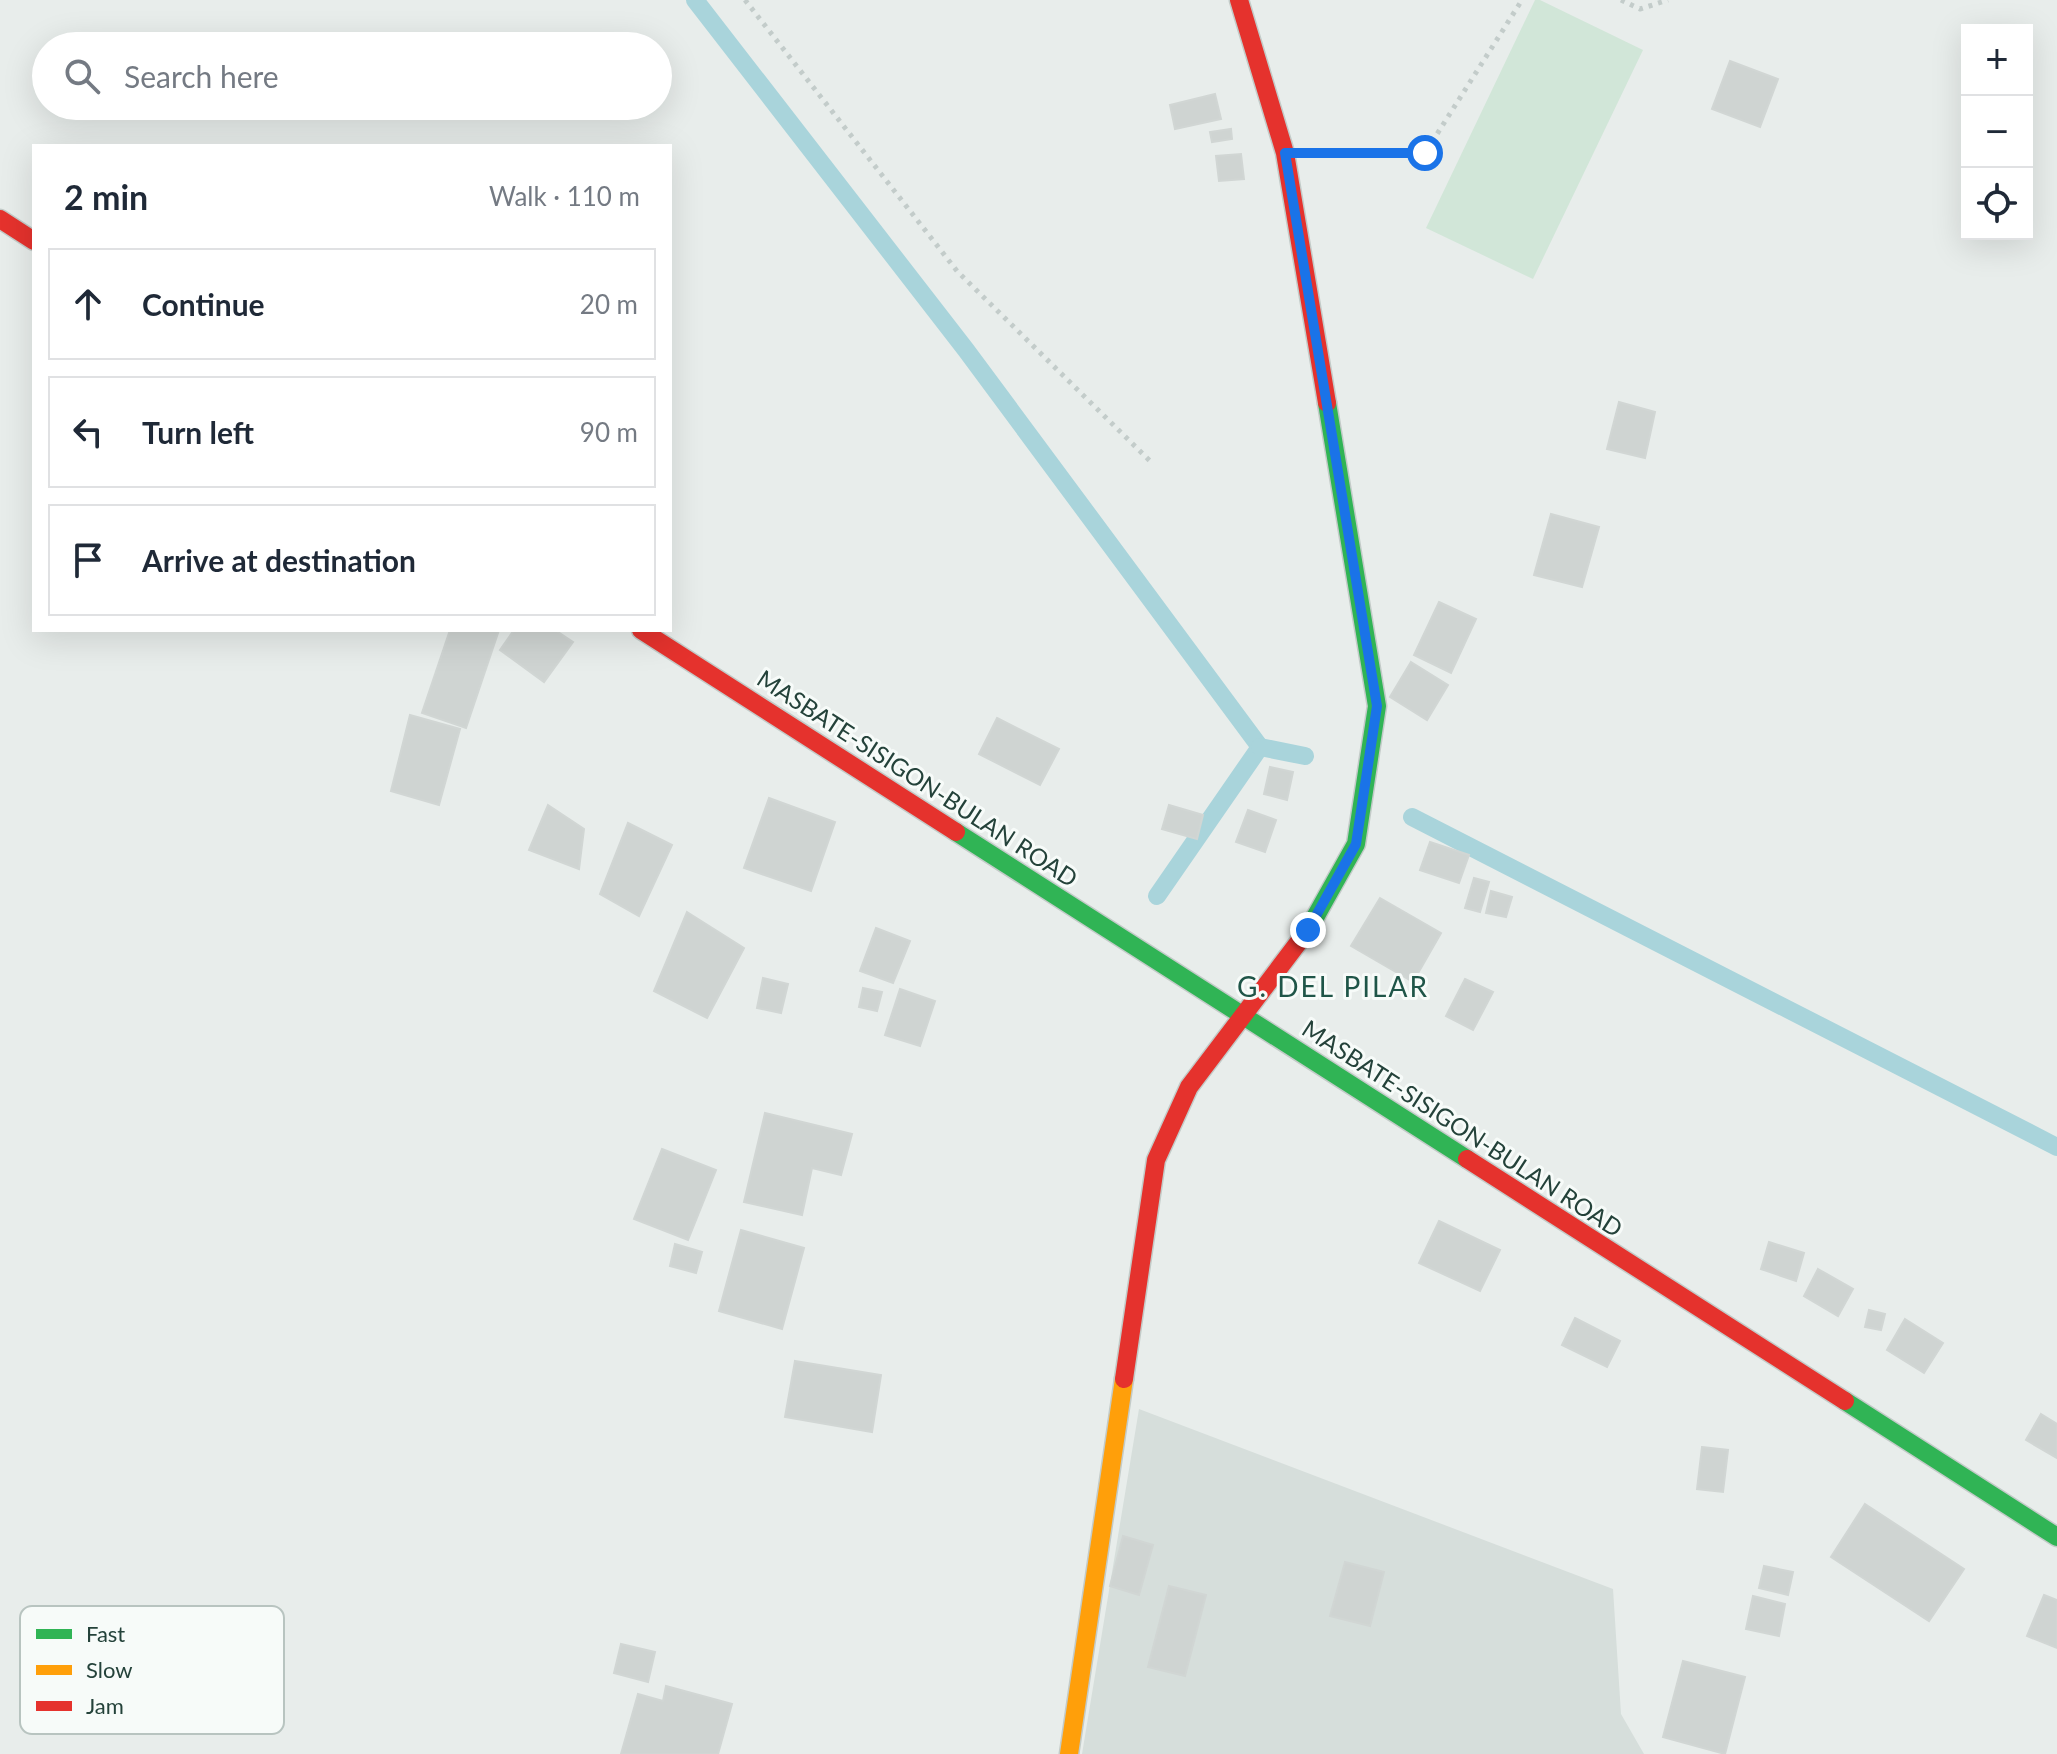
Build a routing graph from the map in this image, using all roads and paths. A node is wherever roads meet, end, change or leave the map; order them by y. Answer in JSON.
{"nodes":[{"id":1,"x":745,"y":0,"type":"edge"},
{"id":2,"x":1239,"y":0,"type":"edge"},
{"id":3,"x":1522,"y":0,"type":"edge"},
{"id":4,"x":1621,"y":0,"type":"edge"},
{"id":5,"x":1668,"y":0,"type":"edge"},
{"id":6,"x":1285,"y":153,"type":"junction"},
{"id":7,"x":0,"y":219,"type":"edge"},
{"id":8,"x":32,"y":240,"type":"edge"},
{"id":9,"x":1151,"y":462,"type":"dead end"},
{"id":10,"x":644,"y":632,"type":"edge"},
{"id":11,"x":1241,"y":1016,"type":"junction"},
{"id":12,"x":2057,"y":1537,"type":"edge"},
{"id":13,"x":1069,"y":1754,"type":"edge"}],
"edges":[{"from":1,"to":9,"type":"path"},
{"from":2,"to":6,"type":"street"},
{"from":3,"to":6,"type":"path"},
{"from":4,"to":5,"type":"path"},
{"from":6,"to":11,"type":"street"},
{"from":7,"to":8,"type":"street"},
{"from":10,"to":11,"type":"street","name":"MASBATE-SISIGON-BULAN ROAD"},
{"from":11,"to":12,"type":"street","name":"MASBATE-SISIGON-BULAN ROAD"},
{"from":11,"to":13,"type":"street"}]}
